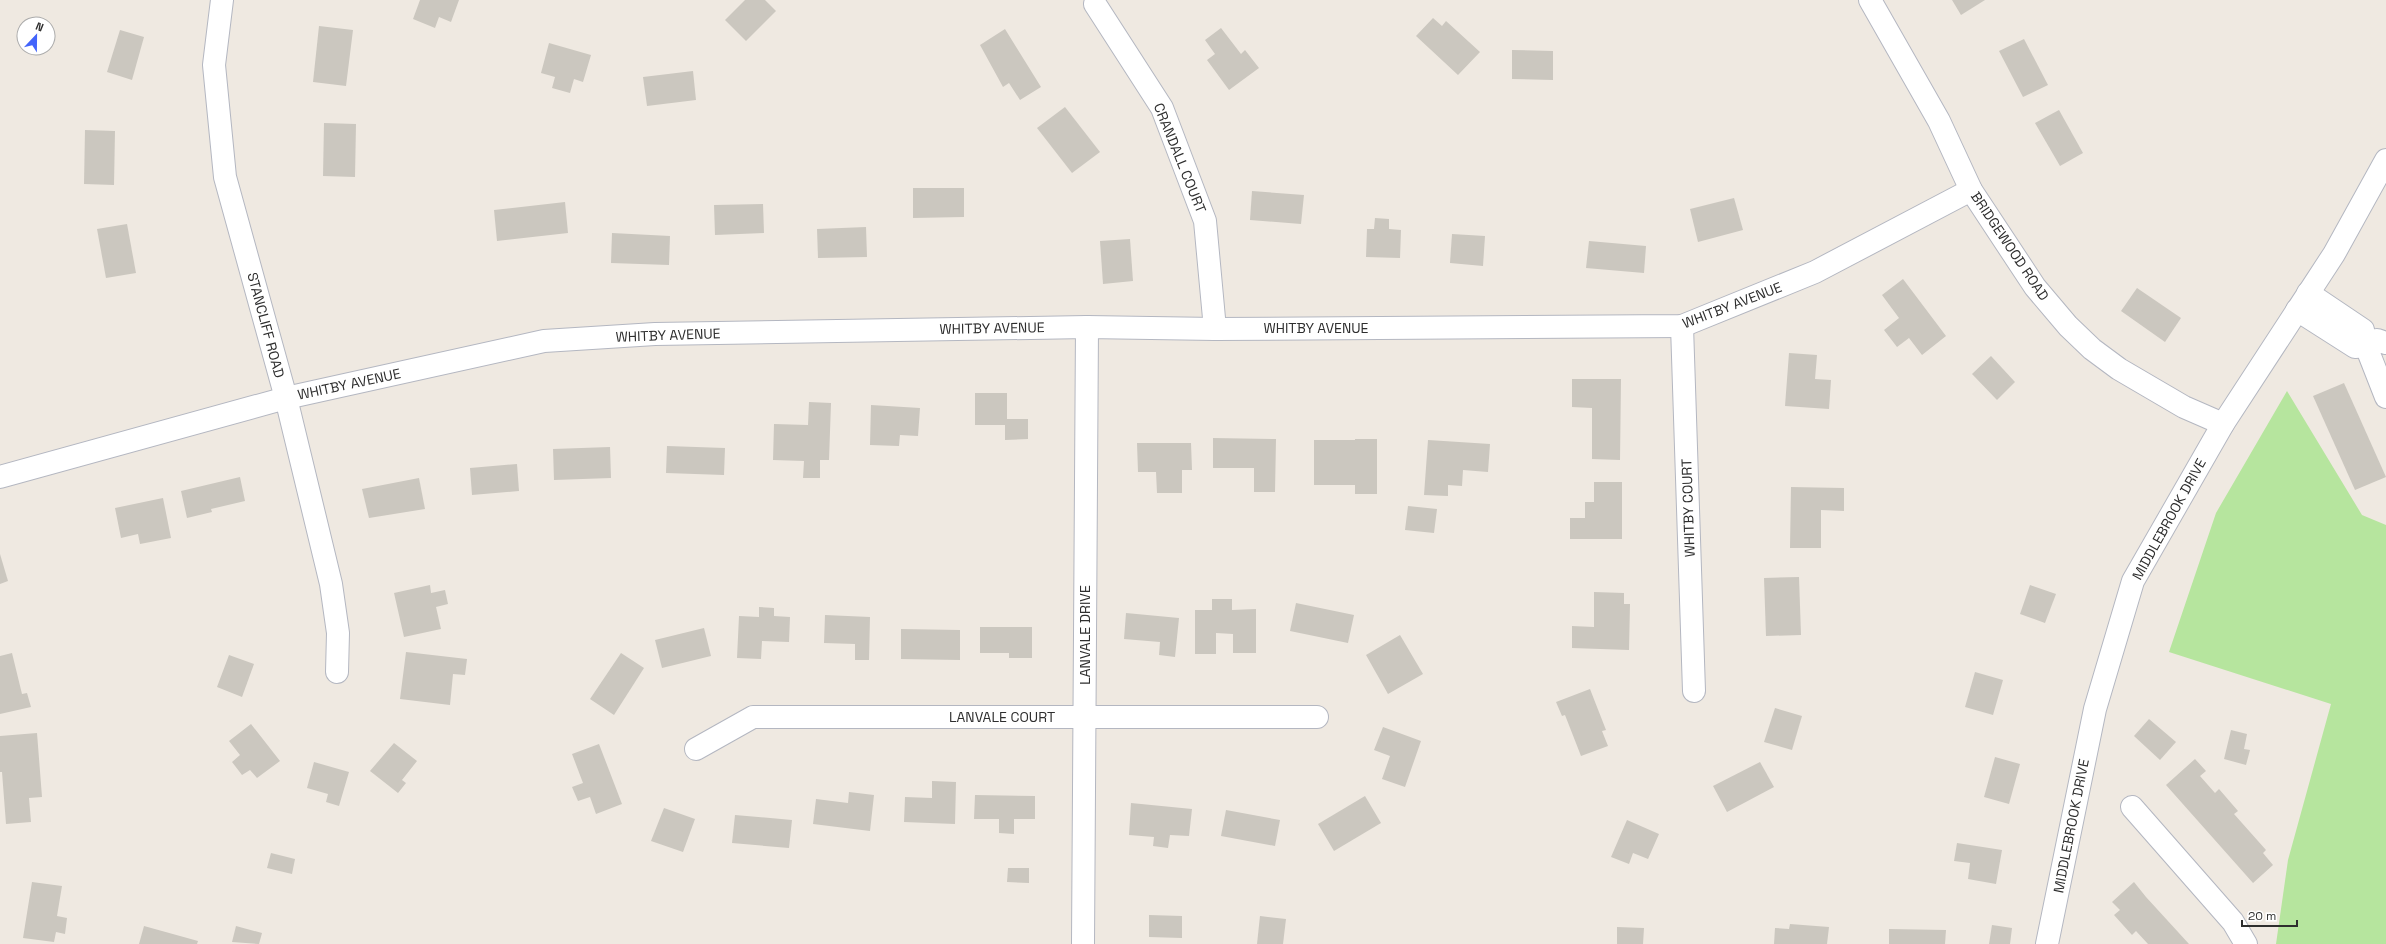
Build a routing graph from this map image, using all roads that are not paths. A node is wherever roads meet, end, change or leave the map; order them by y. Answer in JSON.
{"nodes":[{"id":1,"x":222,"y":0,"type":"edge"},
{"id":2,"x":1870,"y":0,"type":"edge"},
{"id":3,"x":1095,"y":4,"type":"dead end"},
{"id":4,"x":2386,"y":160,"type":"edge"},
{"id":5,"x":1971,"y":190,"type":"junction"},
{"id":6,"x":2302,"y":302,"type":"junction"},
{"id":7,"x":1682,"y":326,"type":"junction"},
{"id":8,"x":1087,"y":327,"type":"junction"},
{"id":9,"x":1215,"y":329,"type":"junction"},
{"id":10,"x":2376,"y":344,"type":"edge"},
{"id":11,"x":2386,"y":397,"type":"edge"},
{"id":12,"x":286,"y":398,"type":"junction"},
{"id":13,"x":2223,"y":424,"type":"junction"},
{"id":14,"x":0,"y":477,"type":"edge"},
{"id":15,"x":337,"y":672,"type":"dead end"},
{"id":16,"x":1694,"y":691,"type":"dead end"},
{"id":17,"x":1084,"y":717,"type":"junction"},
{"id":18,"x":1317,"y":717,"type":"dead end"},
{"id":19,"x":696,"y":749,"type":"dead end"},
{"id":20,"x":2132,"y":807,"type":"dead end"},
{"id":21,"x":1083,"y":944,"type":"edge"},
{"id":22,"x":2047,"y":944,"type":"edge"},
{"id":23,"x":2246,"y":944,"type":"edge"}],
"edges":[{"from":1,"to":12,"type":"street","name":"STANCLIFF ROAD"},
{"from":2,"to":5,"type":"street","name":"BRIDGEWOOD ROAD"},
{"from":3,"to":9,"type":"street","name":"CRANDALL COURT"},
{"from":4,"to":6,"type":"street","name":"MIDDLEBROOK DRIVE"},
{"from":5,"to":7,"type":"street","name":"WHITBY AVENUE"},
{"from":5,"to":13,"type":"street","name":"BRIDGEWOOD ROAD"},
{"from":6,"to":10,"type":"street"},
{"from":6,"to":13,"type":"street","name":"MIDDLEBROOK DRIVE"},
{"from":7,"to":9,"type":"street","name":"WHITBY AVENUE"},
{"from":7,"to":16,"type":"street","name":"WHITBY COURT"},
{"from":8,"to":9,"type":"street","name":"WHITBY AVENUE"},
{"from":8,"to":12,"type":"street","name":"WHITBY AVENUE"},
{"from":8,"to":17,"type":"street","name":"LANVALE DRIVE"},
{"from":10,"to":11,"type":"street"},
{"from":12,"to":14,"type":"street","name":"WHITBY AVENUE"},
{"from":12,"to":15,"type":"street","name":"STANCLIFF ROAD"},
{"from":13,"to":22,"type":"street","name":"MIDDLEBROOK DRIVE"},
{"from":17,"to":18,"type":"street","name":"LANVALE COURT"},
{"from":17,"to":19,"type":"street","name":"LANVALE COURT"},
{"from":17,"to":21,"type":"street","name":"LANVALE DRIVE"},
{"from":20,"to":23,"type":"street"}]}
